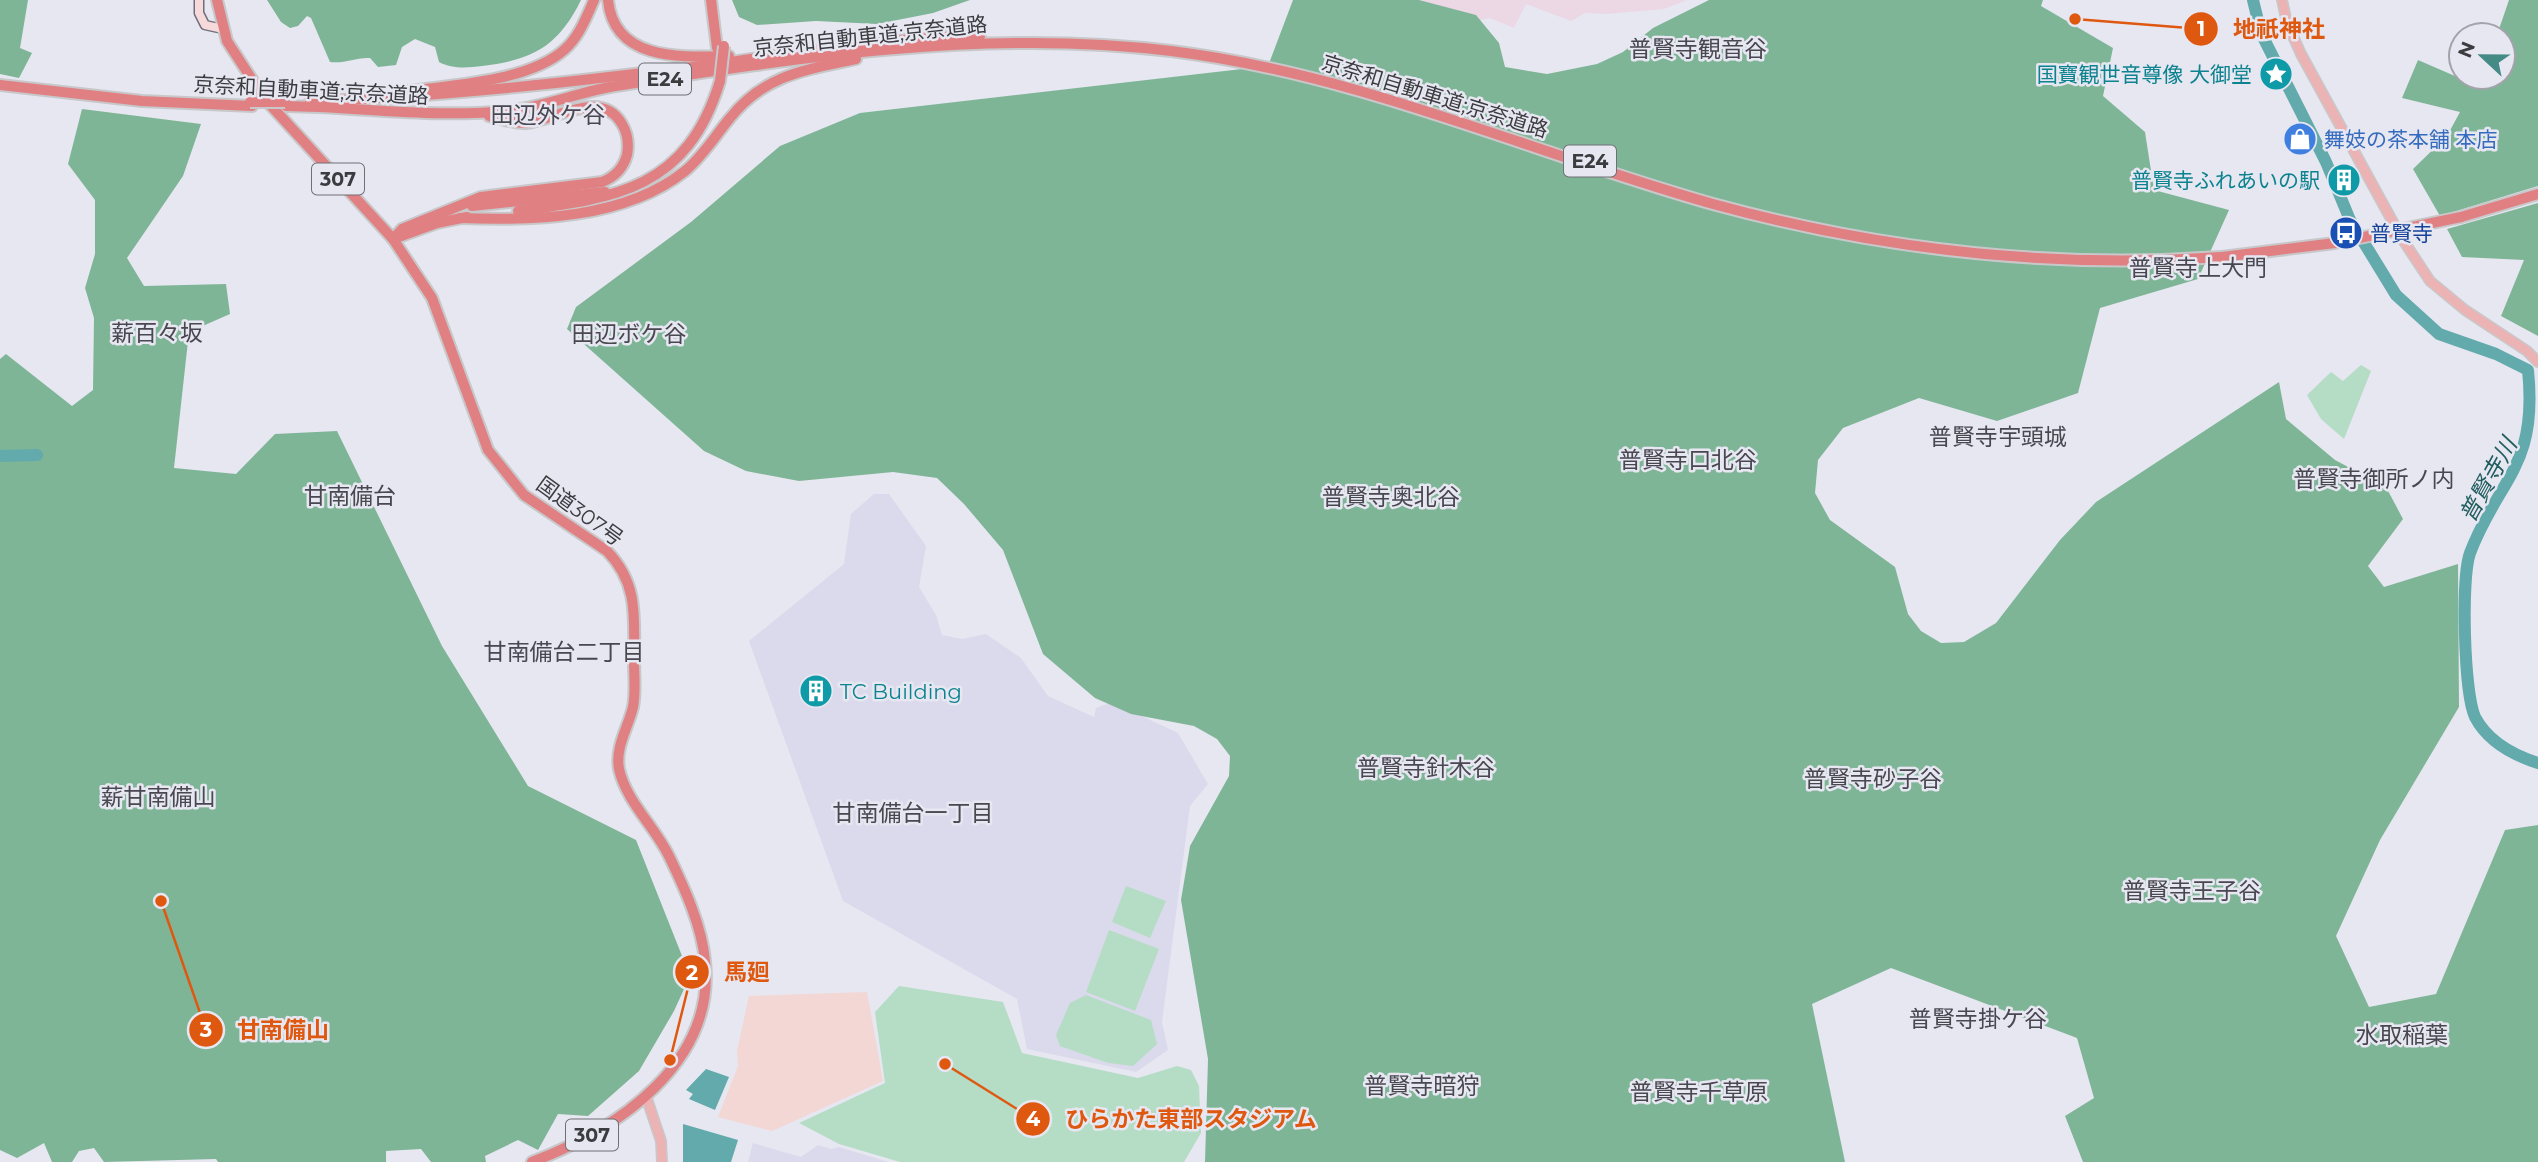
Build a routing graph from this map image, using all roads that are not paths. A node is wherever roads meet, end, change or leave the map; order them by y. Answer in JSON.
{"nodes":[{"id":1,"x":199,"y":0,"type":"edge"},
{"id":2,"x":218,"y":0,"type":"edge"},
{"id":3,"x":594,"y":0,"type":"edge"},
{"id":4,"x":608,"y":0,"type":"edge"},
{"id":5,"x":711,"y":0,"type":"edge"},
{"id":6,"x":718,"y":0,"type":"edge"},
{"id":7,"x":2282,"y":0,"type":"edge"},
{"id":8,"x":223,"y":29,"type":"junction"},
{"id":9,"x":916,"y":39,"type":"junction"},
{"id":10,"x":928,"y":46,"type":"junction"},
{"id":11,"x":721,"y":47,"type":"junction"},
{"id":12,"x":0,"y":83,"type":"edge"},
{"id":13,"x":306,"y":101,"type":"junction"},
{"id":14,"x":286,"y":104,"type":"junction"},
{"id":15,"x":477,"y":113,"type":"junction"},
{"id":16,"x":2538,"y":194,"type":"edge"},
{"id":17,"x":456,"y":214,"type":"junction"},
{"id":18,"x":393,"y":239,"type":"junction"},
{"id":19,"x":2141,"y":261,"type":"junction"},
{"id":20,"x":2538,"y":362,"type":"edge"},
{"id":21,"x":646,"y":1096,"type":"junction"},
{"id":22,"x":532,"y":1162,"type":"edge"},
{"id":23,"x":662,"y":1162,"type":"edge"}],
"edges":[{"from":1,"to":8,"type":"street"},
{"from":2,"to":8,"type":"highway","name":"国道307号","number":"307"},
{"from":3,"to":13,"type":"highway"},
{"from":4,"to":9,"type":"highway"},
{"from":5,"to":11,"type":"highway"},
{"from":6,"to":11,"type":"highway"},
{"from":7,"to":20,"type":"main road"},
{"from":8,"to":18,"type":"highway","name":"国道307号","number":"307"},
{"from":9,"to":13,"type":"highway","name":"京奈和自動車道;京奈道路","number":"E24"},
{"from":9,"to":19,"type":"highway","name":"京奈和自動車道;京奈道路","number":"E24"},
{"from":10,"to":15,"type":"highway","name":"京奈和自動車道;京奈道路","number":"E24"},
{"from":10,"to":17,"type":"highway"},
{"from":10,"to":19,"type":"highway","name":"京奈和自動車道;京奈道路","number":"E24"},
{"from":11,"to":17,"type":"highway"},
{"from":12,"to":14,"type":"highway","name":"京奈和自動車道;京奈道路","number":"E24","bridge":true},
{"from":13,"to":14,"type":"highway","name":"京奈和自動車道;京奈道路","number":"E24"},
{"from":14,"to":15,"type":"highway","name":"京奈和自動車道;京奈道路","number":"E24"},
{"from":15,"to":17,"type":"highway"},
{"from":16,"to":19,"type":"highway","name":"京奈和自動車道;京奈道路","number":"E24","bridge":true},
{"from":17,"to":18,"type":"highway"},
{"from":18,"to":21,"type":"highway","name":"国道307号","number":"307"},
{"from":21,"to":22,"type":"highway","name":"国道307号","number":"307"},
{"from":21,"to":23,"type":"main road"}]}
